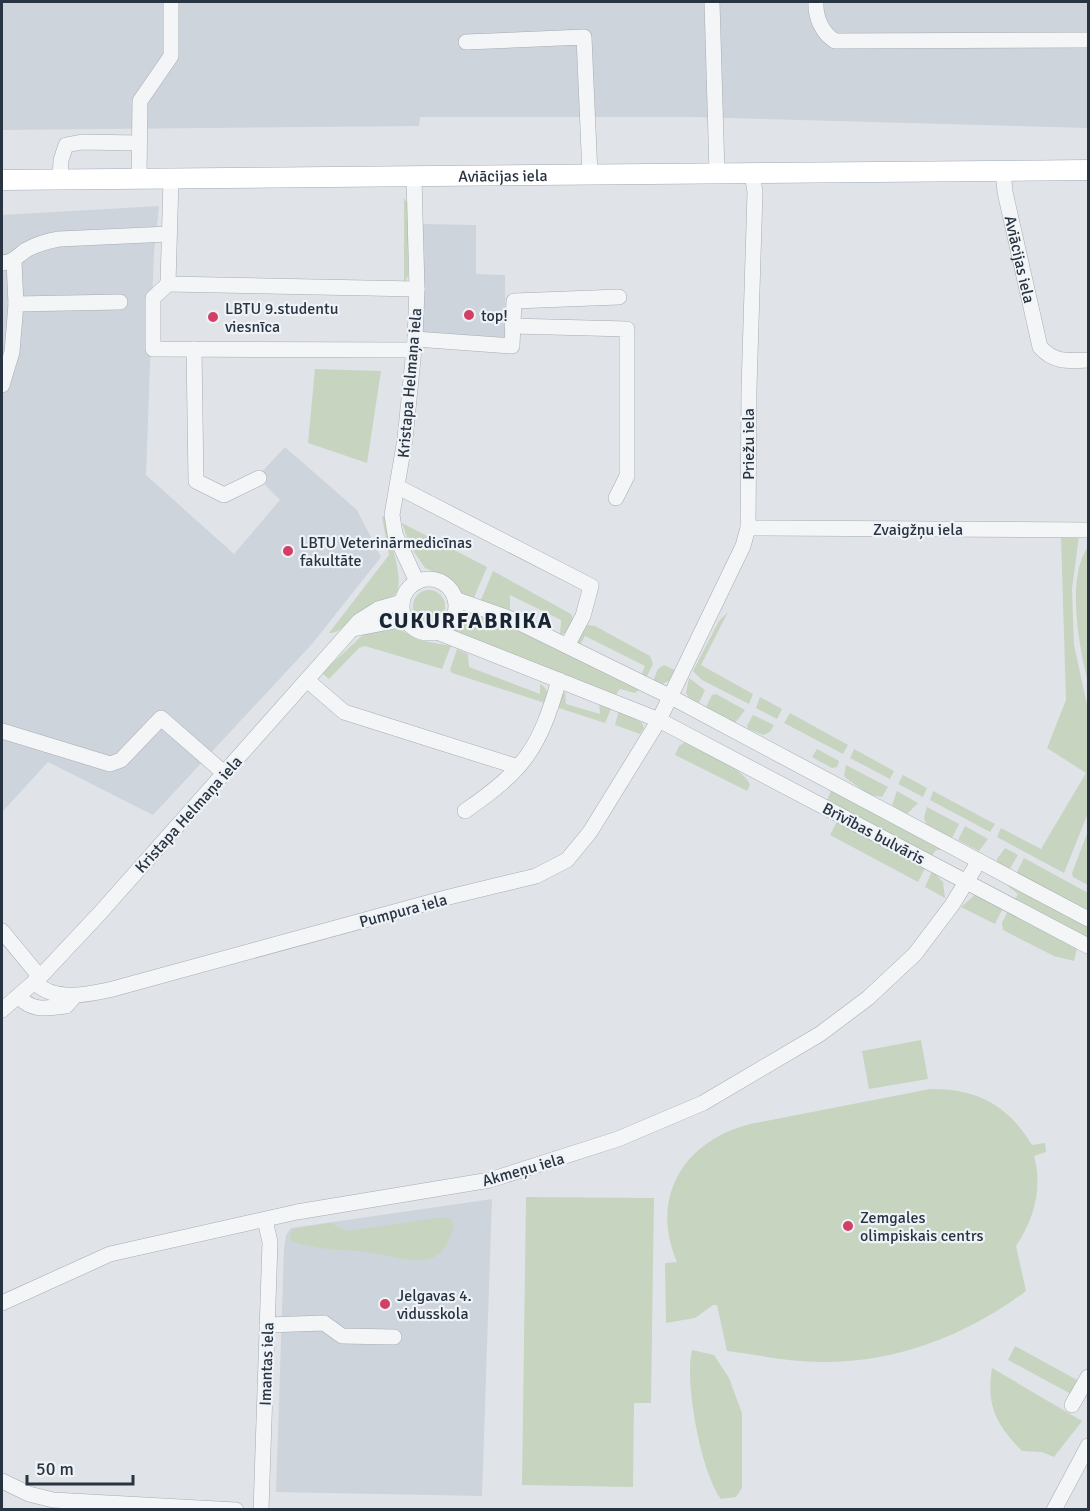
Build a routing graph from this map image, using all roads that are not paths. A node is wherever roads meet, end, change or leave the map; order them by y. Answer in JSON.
{"nodes":[{"id":1,"x":171,"y":2,"type":"edge"},
{"id":2,"x":712,"y":2,"type":"edge"},
{"id":3,"x":816,"y":2,"type":"edge"},
{"id":4,"x":1089,"y":40,"type":"edge"},
{"id":5,"x":466,"y":42,"type":"dead end"},
{"id":6,"x":139,"y":143,"type":"junction"},
{"id":7,"x":1089,"y":170,"type":"edge"},
{"id":8,"x":1004,"y":171,"type":"junction"},
{"id":9,"x":717,"y":173,"type":"junction"},
{"id":10,"x":752,"y":173,"type":"junction"},
{"id":11,"x":590,"y":175,"type":"junction"},
{"id":12,"x":414,"y":178,"type":"junction"},
{"id":13,"x":139,"y":179,"type":"junction"},
{"id":14,"x":171,"y":179,"type":"junction"},
{"id":15,"x":2,"y":180,"type":"edge"},
{"id":16,"x":60,"y":180,"type":"junction"},
{"id":17,"x":169,"y":234,"type":"junction"},
{"id":18,"x":8,"y":262,"type":"edge"},
{"id":19,"x":168,"y":284,"type":"junction"},
{"id":20,"x":417,"y":289,"type":"junction"},
{"id":21,"x":619,"y":297,"type":"dead end"},
{"id":22,"x":120,"y":302,"type":"dead end"},
{"id":23,"x":16,"y":304,"type":"junction"},
{"id":24,"x":512,"y":326,"type":"junction"},
{"id":25,"x":414,"y":345,"type":"junction"},
{"id":26,"x":194,"y":349,"type":"junction"},
{"id":27,"x":1089,"y":360,"type":"edge"},
{"id":28,"x":2,"y":385,"type":"edge"},
{"id":29,"x":259,"y":478,"type":"dead end"},
{"id":30,"x":398,"y":487,"type":"junction"},
{"id":31,"x":616,"y":498,"type":"dead end"},
{"id":32,"x":748,"y":528,"type":"junction"},
{"id":33,"x":1089,"y":530,"type":"edge"},
{"id":34,"x":417,"y":582,"type":"junction"},
{"id":35,"x":455,"y":599,"type":"junction"},
{"id":36,"x":402,"y":602,"type":"junction"},
{"id":37,"x":405,"y":619,"type":"junction"},
{"id":38,"x":354,"y":628,"type":"junction"},
{"id":39,"x":437,"y":632,"type":"junction"},
{"id":40,"x":567,"y":646,"type":"junction"},
{"id":41,"x":307,"y":680,"type":"junction"},
{"id":42,"x":559,"y":680,"type":"junction"},
{"id":43,"x":671,"y":698,"type":"junction"},
{"id":44,"x":659,"y":720,"type":"junction"},
{"id":45,"x":2,"y":731,"type":"edge"},
{"id":46,"x":518,"y":767,"type":"junction"},
{"id":47,"x":224,"y":773,"type":"junction"},
{"id":48,"x":465,"y":811,"type":"dead end"},
{"id":49,"x":979,"y":861,"type":"junction"},
{"id":50,"x":967,"y":882,"type":"junction"},
{"id":51,"x":1089,"y":919,"type":"edge"},
{"id":52,"x":2,"y":931,"type":"edge"},
{"id":53,"x":1089,"y":946,"type":"edge"},
{"id":54,"x":37,"y":980,"type":"junction"},
{"id":55,"x":19,"y":997,"type":"junction"},
{"id":56,"x":73,"y":998,"type":"junction"},
{"id":57,"x":2,"y":1010,"type":"edge"},
{"id":58,"x":265,"y":1220,"type":"junction"},
{"id":59,"x":2,"y":1303,"type":"edge"},
{"id":60,"x":267,"y":1325,"type":"junction"},
{"id":61,"x":394,"y":1337,"type":"dead end"},
{"id":62,"x":1089,"y":1377,"type":"edge"},
{"id":63,"x":1072,"y":1405,"type":"dead end"},
{"id":64,"x":1089,"y":1446,"type":"edge"},
{"id":65,"x":2,"y":1481,"type":"edge"},
{"id":66,"x":207,"y":1509,"type":"edge"},
{"id":67,"x":236,"y":1509,"type":"edge"},
{"id":68,"x":261,"y":1509,"type":"edge"},
{"id":69,"x":1054,"y":1509,"type":"edge"}],
"edges":[{"from":1,"to":6,"type":"street"},
{"from":2,"to":9,"type":"street"},
{"from":3,"to":4,"type":"street"},
{"from":5,"to":11,"type":"street"},
{"from":6,"to":13,"type":"street"},
{"from":6,"to":16,"type":"street"},
{"from":7,"to":8,"type":"main road","name":"Aviācijas iela"},
{"from":8,"to":10,"type":"main road","name":"Aviācijas iela"},
{"from":8,"to":27,"type":"street","name":"Aviācijas iela"},
{"from":9,"to":10,"type":"main road","name":"Aviācijas iela"},
{"from":9,"to":11,"type":"main road","name":"Aviācijas iela"},
{"from":10,"to":32,"type":"street","name":"Priežu iela"},
{"from":11,"to":12,"type":"main road","name":"Aviācijas iela"},
{"from":12,"to":14,"type":"main road","name":"Aviācijas iela"},
{"from":12,"to":20,"type":"street","name":"Kristapa Helmaņa iela"},
{"from":13,"to":14,"type":"main road","name":"Aviācijas iela"},
{"from":13,"to":16,"type":"main road","name":"Aviācijas iela"},
{"from":14,"to":17,"type":"street"},
{"from":15,"to":16,"type":"main road","name":"Aviācijas iela"},
{"from":17,"to":18,"type":"street"},
{"from":17,"to":19,"type":"street"},
{"from":18,"to":23,"type":"street"},
{"from":19,"to":20,"type":"street"},
{"from":19,"to":26,"type":"street"},
{"from":20,"to":25,"type":"street","name":"Kristapa Helmaņa iela"},
{"from":21,"to":24,"type":"street"},
{"from":22,"to":23,"type":"street"},
{"from":23,"to":28,"type":"street"},
{"from":24,"to":25,"type":"street"},
{"from":24,"to":31,"type":"street"},
{"from":25,"to":26,"type":"street"},
{"from":25,"to":30,"type":"street","name":"Kristapa Helmaņa iela"},
{"from":26,"to":29,"type":"street"},
{"from":30,"to":34,"type":"street","name":"Kristapa Helmaņa iela"},
{"from":30,"to":40,"type":"street"},
{"from":32,"to":33,"type":"street","name":"Zvaigžņu iela"},
{"from":32,"to":43,"type":"street","name":"Priežu iela"},
{"from":34,"to":35,"type":"street","name":"Brīvības bulvāris"},
{"from":34,"to":36,"type":"street"},
{"from":35,"to":39,"type":"street"},
{"from":35,"to":40,"type":"street","name":"Brīvības bulvāris"},
{"from":36,"to":37,"type":"street"},
{"from":36,"to":38,"type":"street","name":"Kristapa Helmaņa iela"},
{"from":37,"to":38,"type":"street"},
{"from":37,"to":39,"type":"street","name":"Brīvības bulvāris"},
{"from":38,"to":41,"type":"street","name":"Kristapa Helmaņa iela"},
{"from":39,"to":42,"type":"street","name":"Brīvības bulvāris"},
{"from":40,"to":43,"type":"street","name":"Brīvības bulvāris"},
{"from":41,"to":46,"type":"street"},
{"from":41,"to":47,"type":"street","name":"Kristapa Helmaņa iela"},
{"from":42,"to":44,"type":"street","name":"Brīvības bulvāris"},
{"from":42,"to":46,"type":"street"},
{"from":43,"to":44,"type":"street"},
{"from":43,"to":49,"type":"street","name":"Brīvības bulvāris"},
{"from":44,"to":50,"type":"street","name":"Brīvības bulvāris"},
{"from":44,"to":56,"type":"street","name":"Pumpura iela"},
{"from":45,"to":47,"type":"street"},
{"from":46,"to":48,"type":"street"},
{"from":47,"to":54,"type":"street","name":"Kristapa Helmaņa iela"},
{"from":49,"to":50,"type":"street","name":"Akmeņu iela"},
{"from":49,"to":51,"type":"street","name":"Brīvības bulvāris"},
{"from":50,"to":53,"type":"street","name":"Brīvības bulvāris"},
{"from":50,"to":58,"type":"street","name":"Akmeņu iela"},
{"from":52,"to":54,"type":"street"},
{"from":54,"to":55,"type":"street","name":"Kristapa Helmaņa iela"},
{"from":54,"to":56,"type":"street"},
{"from":55,"to":56,"type":"street","name":"Pumpura iela"},
{"from":55,"to":57,"type":"street"},
{"from":58,"to":59,"type":"street","name":"Akmeņu iela"},
{"from":58,"to":60,"type":"street","name":"Imantas iela"},
{"from":60,"to":61,"type":"street"},
{"from":60,"to":68,"type":"street","name":"Imantas iela"},
{"from":62,"to":63,"type":"street"},
{"from":64,"to":69,"type":"street"},
{"from":65,"to":66,"type":"street"},
{"from":66,"to":67,"type":"street"}]}
